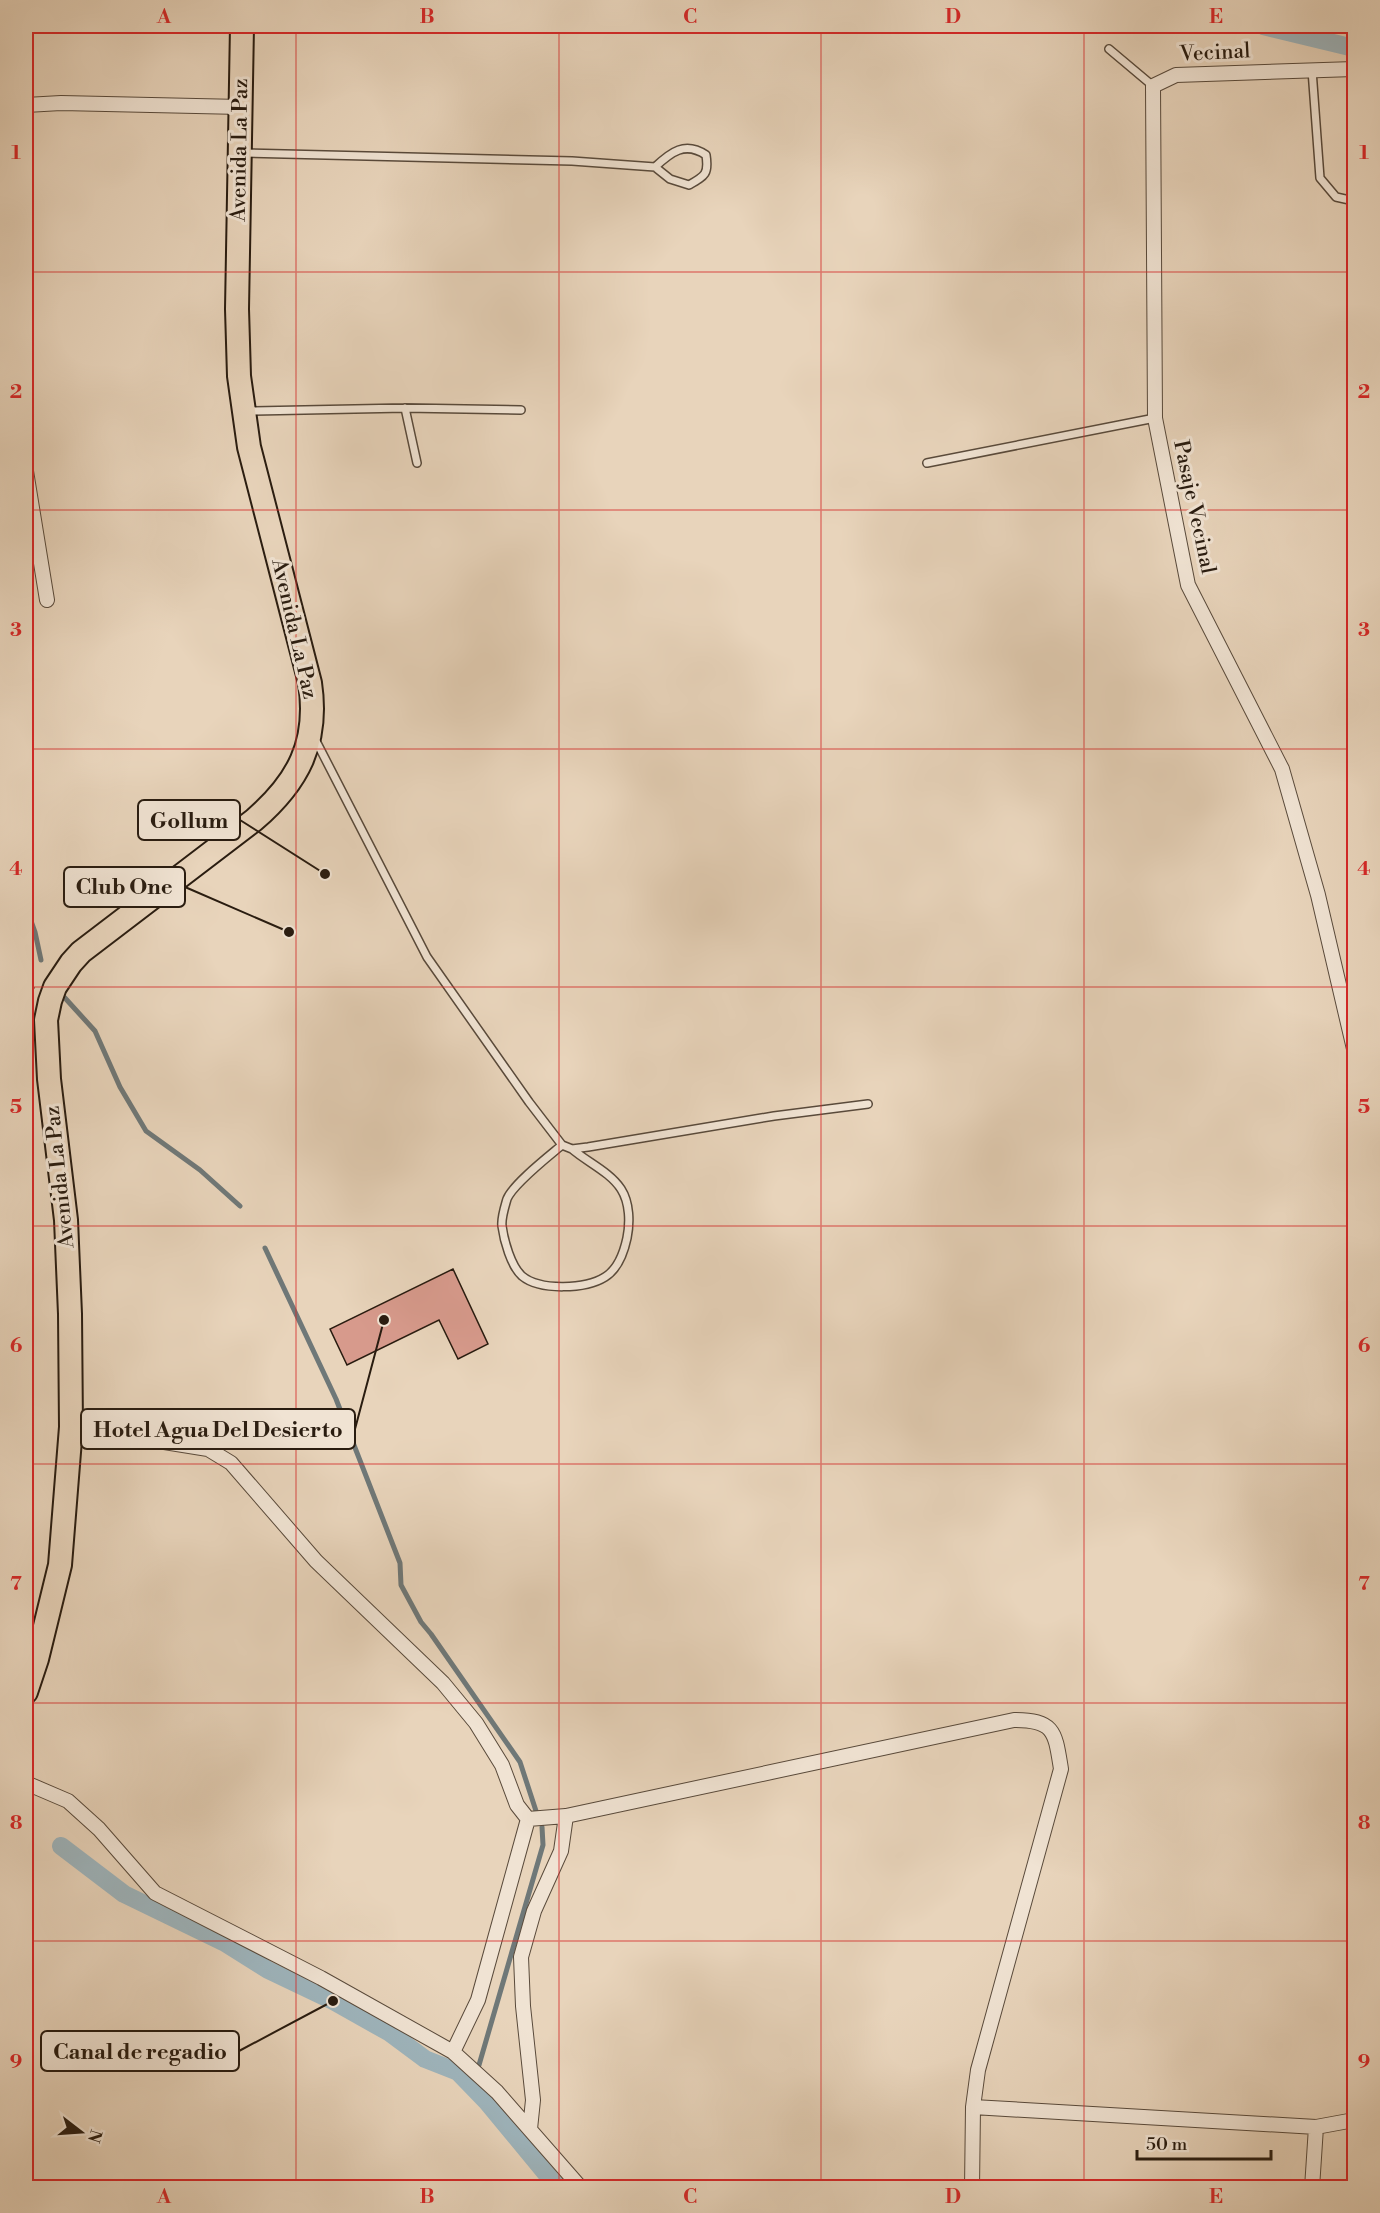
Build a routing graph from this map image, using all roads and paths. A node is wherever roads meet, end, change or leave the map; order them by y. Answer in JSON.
{"nodes":[{"id":1,"x":243,"y":26,"type":"edge"},
{"id":2,"x":1109,"y":50,"type":"dead end"},
{"id":3,"x":1354,"y":69,"type":"edge"},
{"id":4,"x":1312,"y":70,"type":"junction"},
{"id":5,"x":1153,"y":86,"type":"junction"},
{"id":6,"x":26,"y":105,"type":"edge"},
{"id":7,"x":241,"y":107,"type":"junction"},
{"id":8,"x":239,"y":153,"type":"junction"},
{"id":9,"x":655,"y":167,"type":"junction"},
{"id":10,"x":1354,"y":201,"type":"edge"},
{"id":11,"x":405,"y":408,"type":"junction"},
{"id":12,"x":521,"y":410,"type":"dead end"},
{"id":13,"x":243,"y":411,"type":"junction"},
{"id":14,"x":1155,"y":418,"type":"junction"},
{"id":15,"x":417,"y":463,"type":"dead end"},
{"id":16,"x":927,"y":463,"type":"dead end"},
{"id":17,"x":26,"y":471,"type":"edge"},
{"id":18,"x":47,"y":600,"type":"dead end"},
{"id":19,"x":311,"y":732,"type":"junction"},
{"id":20,"x":1354,"y":1049,"type":"edge"},
{"id":21,"x":868,"y":1104,"type":"dead end"},
{"id":22,"x":562,"y":1145,"type":"junction"},
{"id":23,"x":572,"y":1149,"type":"junction"},
{"id":24,"x":70,"y":1427,"type":"junction"},
{"id":25,"x":26,"y":1692,"type":"edge"},
{"id":26,"x":26,"y":1783,"type":"edge"},
{"id":27,"x":566,"y":1816,"type":"junction"},
{"id":28,"x":528,"y":1819,"type":"junction"},
{"id":29,"x":453,"y":2052,"type":"junction"},
{"id":30,"x":973,"y":2107,"type":"junction"},
{"id":31,"x":1354,"y":2120,"type":"edge"},
{"id":32,"x":1316,"y":2127,"type":"junction"},
{"id":33,"x":530,"y":2129,"type":"junction"},
{"id":34,"x":581,"y":2187,"type":"edge"},
{"id":35,"x":972,"y":2187,"type":"edge"},
{"id":36,"x":1312,"y":2187,"type":"edge"}],
"edges":[{"from":1,"to":7,"type":"main road","name":"Avenida La Paz"},
{"from":2,"to":5,"type":"lane"},
{"from":3,"to":4,"type":"street","name":"Vecinal"},
{"from":4,"to":5,"type":"street","name":"Vecinal"},
{"from":4,"to":10,"type":"lane"},
{"from":5,"to":14,"type":"street","name":"Pasaje Vecinal"},
{"from":6,"to":7,"type":"street"},
{"from":7,"to":8,"type":"main road","name":"Avenida La Paz"},
{"from":8,"to":9,"type":"lane"},
{"from":8,"to":13,"type":"main road","name":"Avenida La Paz"},
{"from":9,"to":9,"type":"lane"},
{"from":11,"to":12,"type":"lane"},
{"from":11,"to":13,"type":"lane"},
{"from":11,"to":15,"type":"lane"},
{"from":13,"to":19,"type":"main road","name":"Avenida La Paz"},
{"from":14,"to":16,"type":"lane"},
{"from":14,"to":20,"type":"street","name":"Pasaje Vecinal"},
{"from":17,"to":18,"type":"street"},
{"from":19,"to":22,"type":"lane"},
{"from":19,"to":24,"type":"main road","name":"Avenida La Paz"},
{"from":21,"to":23,"type":"lane"},
{"from":22,"to":23,"type":"lane"},
{"from":22,"to":23,"type":"lane"},
{"from":24,"to":25,"type":"main road","name":"Avenida La Paz"},
{"from":24,"to":28,"type":"street"},
{"from":26,"to":29,"type":"street"},
{"from":27,"to":28,"type":"street"},
{"from":27,"to":30,"type":"street"},
{"from":27,"to":33,"type":"street"},
{"from":28,"to":29,"type":"street"},
{"from":29,"to":33,"type":"street"},
{"from":30,"to":32,"type":"street"},
{"from":30,"to":35,"type":"street"},
{"from":31,"to":32,"type":"street"},
{"from":32,"to":36,"type":"street"},
{"from":33,"to":34,"type":"street"}]}
